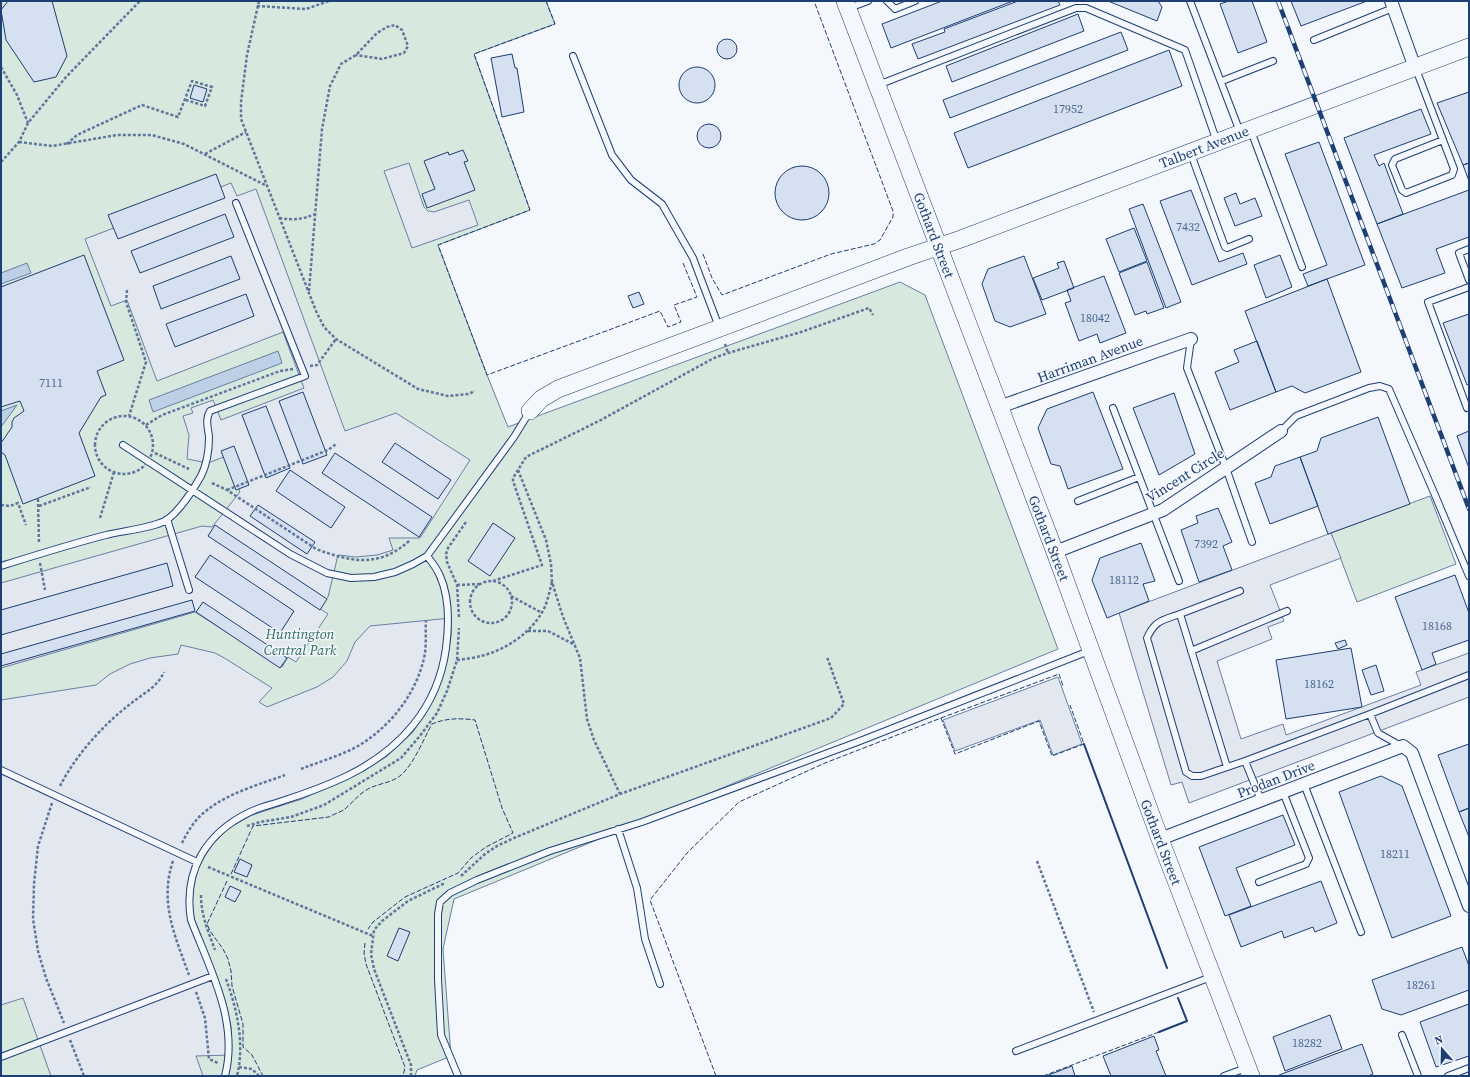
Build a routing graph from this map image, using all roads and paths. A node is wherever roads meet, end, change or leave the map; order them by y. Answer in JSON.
{"nodes":[{"id":1,"x":140,"y":1,"type":"edge"},
{"id":2,"x":259,"y":1,"type":"edge"},
{"id":3,"x":329,"y":1,"type":"edge"},
{"id":4,"x":868,"y":1,"type":"edge"},
{"id":5,"x":887,"y":1,"type":"edge"},
{"id":6,"x":915,"y":1,"type":"edge"},
{"id":7,"x":1190,"y":1,"type":"edge"},
{"id":8,"x":1392,"y":4,"type":"edge"},
{"id":9,"x":846,"y":5,"type":"edge"},
{"id":10,"x":257,"y":6,"type":"junction"},
{"id":11,"x":1314,"y":40,"type":"dead end"},
{"id":12,"x":1469,"y":47,"type":"edge"},
{"id":13,"x":356,"y":55,"type":"junction"},
{"id":14,"x":573,"y":56,"type":"dead end"},
{"id":15,"x":1273,"y":61,"type":"dead end"},
{"id":16,"x":1,"y":67,"type":"edge"},
{"id":17,"x":1415,"y":68,"type":"junction"},
{"id":18,"x":1222,"y":81,"type":"junction"},
{"id":19,"x":877,"y":85,"type":"junction"},
{"id":20,"x":186,"y":100,"type":"junction"},
{"id":21,"x":28,"y":123,"type":"junction"},
{"id":22,"x":1246,"y":131,"type":"junction"},
{"id":23,"x":246,"y":132,"type":"junction"},
{"id":24,"x":1443,"y":140,"type":"junction"},
{"id":25,"x":19,"y":142,"type":"junction"},
{"id":26,"x":1218,"y":142,"type":"junction"},
{"id":27,"x":66,"y":144,"type":"junction"},
{"id":28,"x":1191,"y":152,"type":"junction"},
{"id":29,"x":205,"y":155,"type":"junction"},
{"id":30,"x":1,"y":162,"type":"edge"},
{"id":31,"x":267,"y":186,"type":"junction"},
{"id":32,"x":236,"y":203,"type":"dead end"},
{"id":33,"x":315,"y":214,"type":"junction"},
{"id":34,"x":279,"y":218,"type":"junction"},
{"id":35,"x":1249,"y":239,"type":"dead end"},
{"id":36,"x":938,"y":248,"type":"junction"},
{"id":37,"x":1469,"y":249,"type":"edge"},
{"id":38,"x":1302,"y":267,"type":"dead end"},
{"id":39,"x":1469,"y":280,"type":"edge"},
{"id":40,"x":1469,"y":287,"type":"edge"},
{"id":41,"x":127,"y":290,"type":"dead end"},
{"id":42,"x":309,"y":293,"type":"junction"},
{"id":43,"x":873,"y":315,"type":"dead end"},
{"id":44,"x":722,"y":336,"type":"junction"},
{"id":45,"x":336,"y":339,"type":"junction"},
{"id":46,"x":1191,"y":339,"type":"joint"},
{"id":47,"x":728,"y":353,"type":"junction"},
{"id":48,"x":302,"y":368,"type":"junction"},
{"id":49,"x":475,"y":391,"type":"dead end"},
{"id":50,"x":999,"y":407,"type":"junction"},
{"id":51,"x":1469,"y":407,"type":"edge"},
{"id":52,"x":1113,"y":408,"type":"dead end"},
{"id":53,"x":530,"y":411,"type":"joint"},
{"id":54,"x":129,"y":416,"type":"dead end"},
{"id":55,"x":146,"y":425,"type":"dead end"},
{"id":56,"x":1281,"y":431,"type":"joint"},
{"id":57,"x":336,"y":444,"type":"dead end"},
{"id":58,"x":122,"y":445,"type":"dead end"},
{"id":59,"x":152,"y":452,"type":"dead end"},
{"id":60,"x":189,"y":468,"type":"dead end"},
{"id":61,"x":1226,"y":468,"type":"junction"},
{"id":62,"x":518,"y":470,"type":"junction"},
{"id":63,"x":114,"y":472,"type":"dead end"},
{"id":64,"x":1139,"y":477,"type":"junction"},
{"id":65,"x":212,"y":483,"type":"dead end"},
{"id":66,"x":91,"y":486,"type":"dead end"},
{"id":67,"x":227,"y":490,"type":"junction"},
{"id":68,"x":192,"y":491,"type":"junction"},
{"id":69,"x":1078,"y":500,"type":"dead end"},
{"id":70,"x":1,"y":504,"type":"edge"},
{"id":71,"x":39,"y":506,"type":"dead end"},
{"id":72,"x":1153,"y":514,"type":"junction"},
{"id":73,"x":470,"y":516,"type":"dead end"},
{"id":74,"x":100,"y":518,"type":"dead end"},
{"id":75,"x":167,"y":519,"type":"junction"},
{"id":76,"x":26,"y":525,"type":"dead end"},
{"id":77,"x":408,"y":541,"type":"dead end"},
{"id":78,"x":1252,"y":542,"type":"dead end"},
{"id":79,"x":1055,"y":552,"type":"junction"},
{"id":80,"x":427,"y":556,"type":"junction"},
{"id":81,"x":1,"y":566,"type":"edge"},
{"id":82,"x":1469,"y":576,"type":"edge"},
{"id":83,"x":493,"y":581,"type":"junction"},
{"id":84,"x":552,"y":582,"type":"junction"},
{"id":85,"x":1179,"y":582,"type":"dead end"},
{"id":86,"x":480,"y":584,"type":"junction"},
{"id":87,"x":456,"y":585,"type":"junction"},
{"id":88,"x":189,"y":590,"type":"dead end"},
{"id":89,"x":1240,"y":591,"type":"dead end"},
{"id":90,"x":511,"y":596,"type":"junction"},
{"id":91,"x":1287,"y":611,"type":"dead end"},
{"id":92,"x":542,"y":613,"type":"junction"},
{"id":93,"x":1180,"y":614,"type":"junction"},
{"id":94,"x":426,"y":621,"type":"dead end"},
{"id":95,"x":528,"y":631,"type":"junction"},
{"id":96,"x":575,"y":645,"type":"junction"},
{"id":97,"x":1091,"y":651,"type":"junction"},
{"id":98,"x":1191,"y":651,"type":"junction"},
{"id":99,"x":827,"y":657,"type":"dead end"},
{"id":100,"x":457,"y":660,"type":"junction"},
{"id":101,"x":164,"y":672,"type":"dead end"},
{"id":102,"x":1469,"y":675,"type":"edge"},
{"id":103,"x":1370,"y":714,"type":"junction"},
{"id":104,"x":1403,"y":746,"type":"junction"},
{"id":105,"x":1245,"y":761,"type":"junction"},
{"id":106,"x":1227,"y":767,"type":"junction"},
{"id":107,"x":301,"y":769,"type":"dead end"},
{"id":108,"x":1,"y":770,"type":"edge"},
{"id":109,"x":285,"y":775,"type":"dead end"},
{"id":110,"x":1304,"y":784,"type":"junction"},
{"id":111,"x":60,"y":786,"type":"dead end"},
{"id":112,"x":1283,"y":792,"type":"junction"},
{"id":113,"x":620,"y":794,"type":"junction"},
{"id":114,"x":1261,"y":800,"type":"junction"},
{"id":115,"x":53,"y":802,"type":"dead end"},
{"id":116,"x":241,"y":829,"type":"dead end"},
{"id":117,"x":618,"y":830,"type":"junction"},
{"id":118,"x":1160,"y":839,"type":"junction"},
{"id":119,"x":182,"y":843,"type":"dead end"},
{"id":120,"x":173,"y":861,"type":"dead end"},
{"id":121,"x":1037,"y":861,"type":"dead end"},
{"id":122,"x":197,"y":862,"type":"junction"},
{"id":123,"x":209,"y":863,"type":"dead end"},
{"id":124,"x":208,"y":867,"type":"junction"},
{"id":125,"x":205,"y":872,"type":"dead end"},
{"id":126,"x":457,"y":878,"type":"dead end"},
{"id":127,"x":1259,"y":882,"type":"dead end"},
{"id":128,"x":446,"y":883,"type":"dead end"},
{"id":129,"x":201,"y":891,"type":"dead end"},
{"id":130,"x":1469,"y":906,"type":"edge"},
{"id":131,"x":1361,"y":932,"type":"dead end"},
{"id":132,"x":373,"y":936,"type":"junction"},
{"id":133,"x":216,"y":954,"type":"dead end"},
{"id":134,"x":224,"y":974,"type":"dead end"},
{"id":135,"x":189,"y":975,"type":"dead end"},
{"id":136,"x":213,"y":976,"type":"junction"},
{"id":137,"x":1213,"y":977,"type":"junction"},
{"id":138,"x":660,"y":984,"type":"dead end"},
{"id":139,"x":196,"y":992,"type":"dead end"},
{"id":140,"x":1098,"y":1020,"type":"junction"},
{"id":141,"x":64,"y":1023,"type":"dead end"},
{"id":142,"x":1402,"y":1035,"type":"dead end"},
{"id":143,"x":70,"y":1040,"type":"dead end"},
{"id":144,"x":1016,"y":1051,"type":"dead end"},
{"id":145,"x":1,"y":1056,"type":"edge"},
{"id":146,"x":219,"y":1063,"type":"dead end"},
{"id":147,"x":238,"y":1067,"type":"junction"},
{"id":148,"x":1469,"y":1068,"type":"edge"},
{"id":149,"x":1249,"y":1072,"type":"edge"},
{"id":150,"x":84,"y":1076,"type":"edge"},
{"id":151,"x":225,"y":1076,"type":"edge"},
{"id":152,"x":237,"y":1076,"type":"edge"},
{"id":153,"x":259,"y":1076,"type":"edge"},
{"id":154,"x":411,"y":1076,"type":"edge"},
{"id":155,"x":458,"y":1076,"type":"edge"},
{"id":156,"x":1224,"y":1076,"type":"edge"},
{"id":157,"x":1418,"y":1076,"type":"edge"},
{"id":158,"x":1448,"y":1076,"type":"edge"}],
"edges":[{"from":1,"to":21,"type":"path"},
{"from":2,"to":10,"type":"path"},
{"from":3,"to":10,"type":"path"},
{"from":4,"to":9,"type":"lane"},
{"from":5,"to":6,"type":"lane"},
{"from":7,"to":18,"type":"lane"},
{"from":8,"to":11,"type":"lane"},
{"from":8,"to":17,"type":"street"},
{"from":9,"to":19,"type":"street","name":"Gothard Street"},
{"from":10,"to":23,"type":"path"},
{"from":12,"to":17,"type":"street","name":"Talbert Avenue"},
{"from":13,"to":13,"type":"path"},
{"from":13,"to":33,"type":"path"},
{"from":14,"to":44,"type":"lane"},
{"from":15,"to":18,"type":"lane"},
{"from":16,"to":21,"type":"path"},
{"from":17,"to":22,"type":"street","name":"Talbert Avenue"},
{"from":17,"to":24,"type":"lane"},
{"from":18,"to":22,"type":"lane"},
{"from":19,"to":26,"type":"lane"},
{"from":19,"to":36,"type":"street","name":"Gothard Street"},
{"from":20,"to":20,"type":"path"},
{"from":20,"to":27,"type":"path"},
{"from":21,"to":25,"type":"path"},
{"from":22,"to":26,"type":"street","name":"Talbert Avenue"},
{"from":22,"to":38,"type":"lane"},
{"from":23,"to":29,"type":"path"},
{"from":23,"to":31,"type":"path"},
{"from":24,"to":24,"type":"lane"},
{"from":25,"to":27,"type":"path"},
{"from":25,"to":30,"type":"path"},
{"from":26,"to":28,"type":"street","name":"Talbert Avenue"},
{"from":27,"to":29,"type":"path"},
{"from":28,"to":35,"type":"lane"},
{"from":28,"to":36,"type":"street","name":"Talbert Avenue"},
{"from":29,"to":31,"type":"path"},
{"from":31,"to":34,"type":"path"},
{"from":32,"to":48,"type":"lane"},
{"from":33,"to":34,"type":"path"},
{"from":33,"to":42,"type":"path"},
{"from":34,"to":42,"type":"path"},
{"from":36,"to":44,"type":"street","name":"Talbert Avenue"},
{"from":36,"to":50,"type":"street","name":"Gothard Street"},
{"from":37,"to":39,"type":"lane"},
{"from":40,"to":51,"type":"lane"},
{"from":41,"to":54,"type":"path"},
{"from":42,"to":45,"type":"path"},
{"from":43,"to":47,"type":"path"},
{"from":44,"to":47,"type":"path"},
{"from":44,"to":53,"type":"street","name":"Talbert Avenue"},
{"from":45,"to":48,"type":"path"},
{"from":45,"to":49,"type":"path"},
{"from":46,"to":50,"type":"street","name":"Harriman Avenue"},
{"from":46,"to":61,"type":"lane"},
{"from":47,"to":62,"type":"path"},
{"from":48,"to":55,"type":"path"},
{"from":48,"to":68,"type":"lane"},
{"from":50,"to":79,"type":"street","name":"Gothard Street"},
{"from":52,"to":64,"type":"lane"},
{"from":53,"to":80,"type":"lane"},
{"from":56,"to":61,"type":"street","name":"Vincent Circle"},
{"from":56,"to":82,"type":"lane"},
{"from":57,"to":67,"type":"path"},
{"from":58,"to":68,"type":"lane"},
{"from":59,"to":60,"type":"path"},
{"from":61,"to":72,"type":"street","name":"Vincent Circle"},
{"from":61,"to":78,"type":"lane"},
{"from":62,"to":83,"type":"path"},
{"from":62,"to":84,"type":"path"},
{"from":63,"to":74,"type":"path"},
{"from":64,"to":69,"type":"lane"},
{"from":64,"to":72,"type":"lane"},
{"from":65,"to":67,"type":"path"},
{"from":66,"to":71,"type":"path"},
{"from":67,"to":77,"type":"path"},
{"from":68,"to":75,"type":"lane"},
{"from":68,"to":80,"type":"lane"},
{"from":70,"to":76,"type":"path"},
{"from":72,"to":79,"type":"street","name":"Vincent Circle"},
{"from":72,"to":85,"type":"lane"},
{"from":73,"to":87,"type":"path"},
{"from":75,"to":81,"type":"lane"},
{"from":75,"to":88,"type":"lane"},
{"from":79,"to":97,"type":"street","name":"Gothard Street"},
{"from":80,"to":122,"type":"lane"},
{"from":83,"to":86,"type":"path"},
{"from":83,"to":90,"type":"path"},
{"from":84,"to":92,"type":"path"},
{"from":84,"to":96,"type":"path"},
{"from":86,"to":87,"type":"path"},
{"from":86,"to":90,"type":"path"},
{"from":87,"to":100,"type":"path"},
{"from":89,"to":93,"type":"lane"},
{"from":90,"to":92,"type":"path"},
{"from":91,"to":98,"type":"lane"},
{"from":92,"to":95,"type":"path"},
{"from":93,"to":98,"type":"lane"},
{"from":93,"to":106,"type":"lane"},
{"from":94,"to":107,"type":"path"},
{"from":95,"to":96,"type":"path"},
{"from":95,"to":100,"type":"path"},
{"from":96,"to":113,"type":"path"},
{"from":97,"to":117,"type":"lane"},
{"from":97,"to":118,"type":"street","name":"Gothard Street"},
{"from":98,"to":106,"type":"lane"},
{"from":99,"to":113,"type":"path"},
{"from":100,"to":116,"type":"path"},
{"from":101,"to":111,"type":"path"},
{"from":102,"to":103,"type":"lane"},
{"from":103,"to":104,"type":"lane"},
{"from":103,"to":105,"type":"lane"},
{"from":104,"to":110,"type":"street","name":"Prodan Drive"},
{"from":104,"to":130,"type":"street"},
{"from":105,"to":106,"type":"lane"},
{"from":105,"to":114,"type":"lane"},
{"from":108,"to":122,"type":"lane"},
{"from":109,"to":119,"type":"path"},
{"from":110,"to":112,"type":"street","name":"Prodan Drive"},
{"from":110,"to":131,"type":"lane"},
{"from":112,"to":114,"type":"street","name":"Prodan Drive"},
{"from":112,"to":127,"type":"lane"},
{"from":113,"to":126,"type":"path"},
{"from":114,"to":118,"type":"street","name":"Prodan Drive"},
{"from":115,"to":141,"type":"path"},
{"from":117,"to":138,"type":"lane"},
{"from":117,"to":155,"type":"lane"},
{"from":118,"to":137,"type":"street","name":"Gothard Street"},
{"from":120,"to":135,"type":"path"},
{"from":121,"to":140,"type":"path"},
{"from":122,"to":136,"type":"lane"},
{"from":123,"to":124,"type":"path"},
{"from":124,"to":125,"type":"path"},
{"from":124,"to":132,"type":"path"},
{"from":128,"to":132,"type":"path"},
{"from":129,"to":133,"type":"path"},
{"from":132,"to":154,"type":"path"},
{"from":134,"to":147,"type":"path"},
{"from":136,"to":145,"type":"lane"},
{"from":136,"to":151,"type":"lane"},
{"from":137,"to":140,"type":"lane"},
{"from":137,"to":149,"type":"street","name":"Gothard Street"},
{"from":139,"to":146,"type":"path"},
{"from":140,"to":144,"type":"lane"},
{"from":142,"to":157,"type":"lane"},
{"from":143,"to":150,"type":"path"},
{"from":147,"to":152,"type":"path"},
{"from":147,"to":153,"type":"path"},
{"from":148,"to":158,"type":"lane"},
{"from":149,"to":156,"type":"lane"}]}
